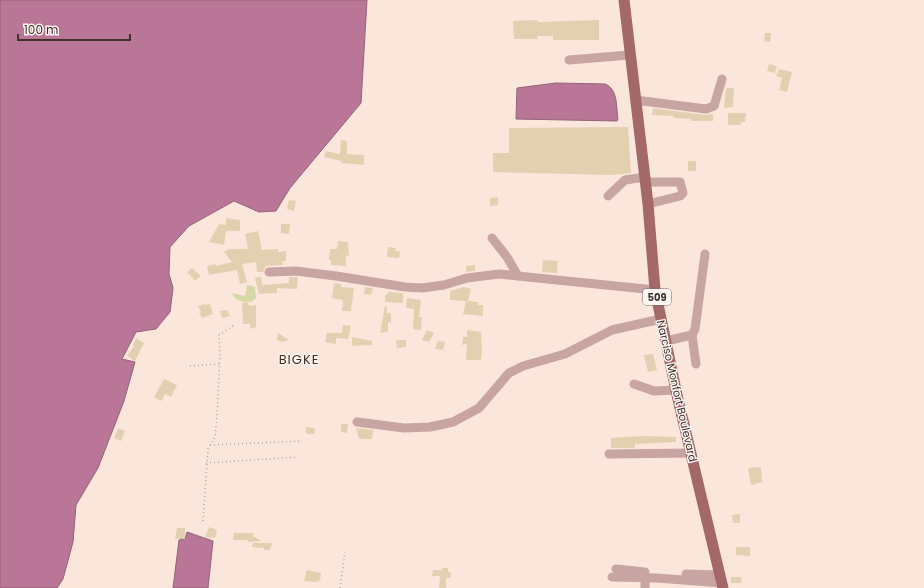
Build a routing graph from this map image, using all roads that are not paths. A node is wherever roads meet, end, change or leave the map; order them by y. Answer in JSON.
{"nodes":[{"id":1,"x":624,"y":0,"type":"edge"},
{"id":2,"x":629,"y":54,"type":"junction"},
{"id":3,"x":569,"y":60,"type":"dead end"},
{"id":4,"x":722,"y":79,"type":"dead end"},
{"id":5,"x":635,"y":100,"type":"junction"},
{"id":6,"x":645,"y":180,"type":"junction"},
{"id":7,"x":608,"y":196,"type":"dead end"},
{"id":8,"x":648,"y":204,"type":"junction"},
{"id":9,"x":492,"y":238,"type":"dead end"},
{"id":10,"x":705,"y":254,"type":"dead end"},
{"id":11,"x":269,"y":272,"type":"dead end"},
{"id":12,"x":518,"y":276,"type":"junction"},
{"id":13,"x":655,"y":290,"type":"junction"},
{"id":14,"x":660,"y":319,"type":"junction"},
{"id":15,"x":692,"y":335,"type":"junction"},
{"id":16,"x":666,"y":341,"type":"junction"},
{"id":17,"x":696,"y":364,"type":"dead end"},
{"id":18,"x":634,"y":384,"type":"dead end"},
{"id":19,"x":676,"y":390,"type":"junction"},
{"id":20,"x":357,"y":422,"type":"dead end"},
{"id":21,"x":691,"y":453,"type":"junction"},
{"id":22,"x":609,"y":454,"type":"dead end"},
{"id":23,"x":645,"y":578,"type":"junction"},
{"id":24,"x":722,"y":582,"type":"edge"},
{"id":25,"x":645,"y":588,"type":"edge"}],
"edges":[{"from":1,"to":2,"type":"main road","name":"Narciso Monfort Boulevard","number":"509"},
{"from":2,"to":3,"type":"street"},
{"from":2,"to":5,"type":"main road","name":"Narciso Monfort Boulevard","number":"509"},
{"from":4,"to":5,"type":"street"},
{"from":5,"to":6,"type":"main road","name":"Narciso Monfort Boulevard","number":"509"},
{"from":6,"to":7,"type":"street"},
{"from":6,"to":8,"type":"main road","name":"Narciso Monfort Boulevard","number":"509"},
{"from":6,"to":8,"type":"street"},
{"from":8,"to":13,"type":"main road","name":"Narciso Monfort Boulevard","number":"509"},
{"from":9,"to":12,"type":"street"},
{"from":10,"to":15,"type":"street"},
{"from":11,"to":12,"type":"street"},
{"from":12,"to":13,"type":"street"},
{"from":13,"to":14,"type":"main road","name":"Narciso Monfort Boulevard","number":"509"},
{"from":14,"to":16,"type":"main road","name":"Narciso Monfort Boulevard","number":"509"},
{"from":14,"to":20,"type":"street"},
{"from":15,"to":16,"type":"street"},
{"from":15,"to":17,"type":"street"},
{"from":16,"to":19,"type":"main road","name":"Narciso Monfort Boulevard","number":"509"},
{"from":18,"to":19,"type":"street"},
{"from":19,"to":21,"type":"main road","name":"Narciso Monfort Boulevard","number":"509"},
{"from":21,"to":22,"type":"street"},
{"from":21,"to":24,"type":"main road","name":"Narciso Monfort Boulevard","number":"509"},
{"from":23,"to":24,"type":"street"},
{"from":23,"to":24,"type":"street"},
{"from":23,"to":25,"type":"street"}]}
